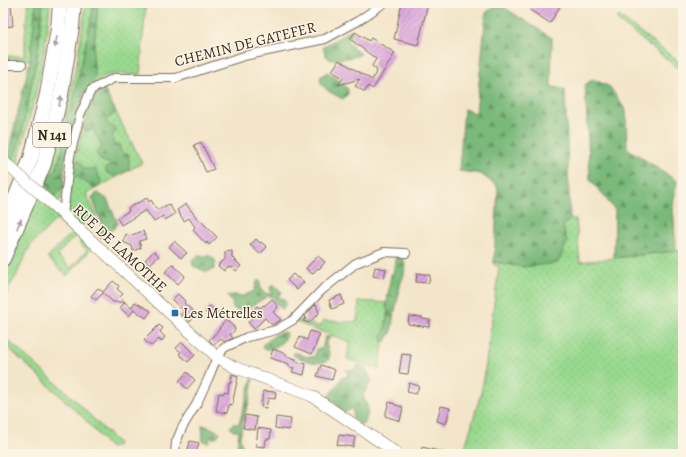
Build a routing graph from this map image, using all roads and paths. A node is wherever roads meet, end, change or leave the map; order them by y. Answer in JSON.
{"nodes":[{"id":1,"x":60,"y":3,"type":"edge"},
{"id":2,"x":74,"y":3,"type":"edge"},
{"id":3,"x":384,"y":3,"type":"edge"},
{"id":4,"x":3,"y":65,"type":"edge"},
{"id":5,"x":22,"y":66,"type":"dead end"},
{"id":6,"x":3,"y":161,"type":"edge"},
{"id":7,"x":63,"y":215,"type":"junction"},
{"id":8,"x":3,"y":227,"type":"edge"},
{"id":9,"x":406,"y":253,"type":"dead end"},
{"id":10,"x":3,"y":259,"type":"edge"},
{"id":11,"x":216,"y":357,"type":"junction"},
{"id":12,"x":175,"y":454,"type":"edge"},
{"id":13,"x":398,"y":454,"type":"edge"}],
"edges":[{"from":1,"to":8,"type":"highway","number":"N 141","one_way":true},
{"from":10,"to":2,"type":"highway","number":"N 141","one_way":true},
{"from":3,"to":7,"type":"street","name":"CHEMIN DE GATEFER"},
{"from":4,"to":5,"type":"street"},
{"from":6,"to":7,"type":"street","name":"RUE DE LAMOTHE","bridge":true},
{"from":7,"to":11,"type":"street","name":"RUE DE LAMOTHE"},
{"from":9,"to":11,"type":"street"},
{"from":11,"to":12,"type":"street"},
{"from":11,"to":13,"type":"street","name":"RUE DE LAMOTHE"}]}
